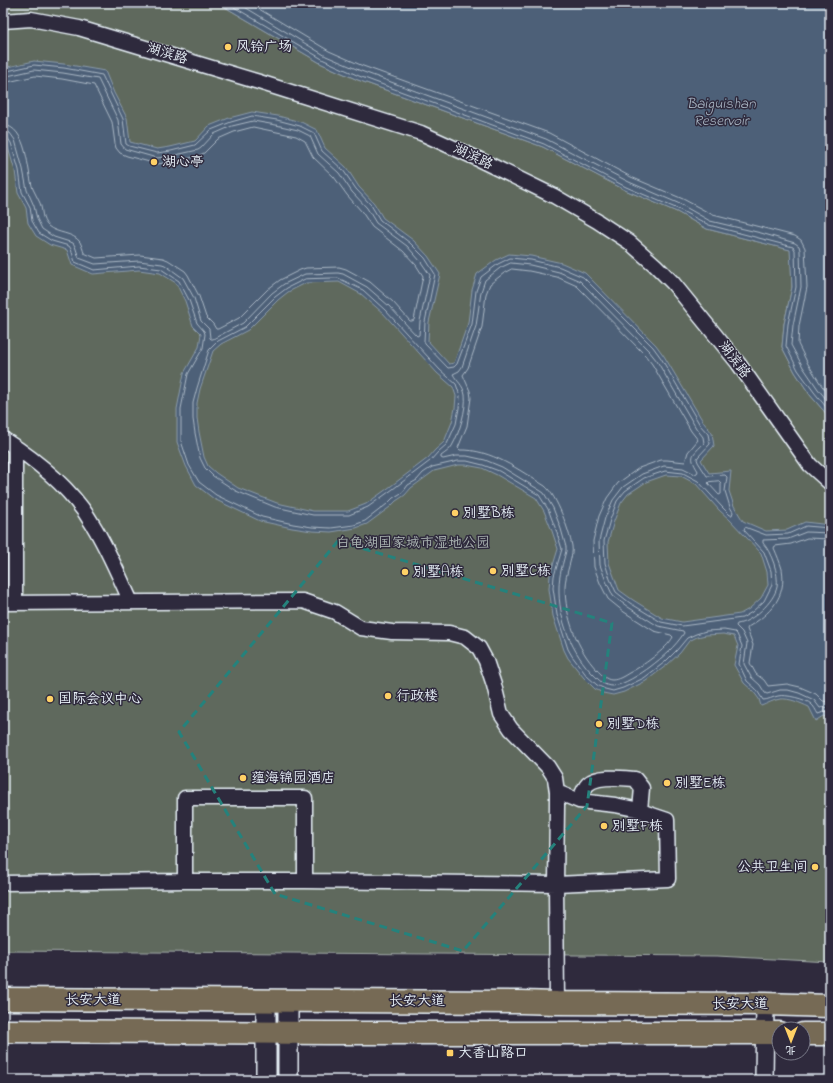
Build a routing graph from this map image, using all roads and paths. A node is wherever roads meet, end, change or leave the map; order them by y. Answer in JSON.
{"nodes":[{"id":1,"x":3,"y":20,"type":"edge"},
{"id":2,"x":3,"y":439,"type":"edge"},
{"id":3,"x":15,"y":446,"type":"junction"},
{"id":4,"x":830,"y":483,"type":"edge"},
{"id":5,"x":131,"y":602,"type":"junction"},
{"id":6,"x":7,"y":604,"type":"edge"},
{"id":7,"x":557,"y":792,"type":"junction"},
{"id":8,"x":579,"y":801,"type":"junction"},
{"id":9,"x":640,"y":810,"type":"junction"},
{"id":10,"x":185,"y":882,"type":"junction"},
{"id":11,"x":305,"y":882,"type":"junction"},
{"id":12,"x":3,"y":883,"type":"edge"},
{"id":13,"x":556,"y":884,"type":"junction"},
{"id":14,"x":3,"y":999,"type":"edge"},
{"id":15,"x":266,"y":1001,"type":"junction"},
{"id":16,"x":288,"y":1001,"type":"junction"},
{"id":17,"x":557,"y":1003,"type":"junction"},
{"id":18,"x":765,"y":1004,"type":"junction"},
{"id":19,"x":830,"y":1006,"type":"edge"},
{"id":20,"x":771,"y":1029,"type":"edge"},
{"id":21,"x":3,"y":1031,"type":"edge"},
{"id":22,"x":266,"y":1032,"type":"junction"},
{"id":23,"x":288,"y":1032,"type":"junction"},
{"id":24,"x":771,"y":1033,"type":"edge"},
{"id":25,"x":811,"y":1034,"type":"edge"},
{"id":26,"x":830,"y":1034,"type":"edge"},
{"id":27,"x":771,"y":1039,"type":"edge"},
{"id":28,"x":266,"y":1080,"type":"edge"},
{"id":29,"x":288,"y":1080,"type":"edge"},
{"id":30,"x":764,"y":1080,"type":"edge"}],
"edges":[{"from":1,"to":4,"type":"street","name":"湖滨路"},
{"from":2,"to":3,"type":"street"},
{"from":3,"to":5,"type":"street"},
{"from":3,"to":6,"type":"street"},
{"from":5,"to":6,"type":"street"},
{"from":5,"to":7,"type":"street"},
{"from":7,"to":8,"type":"street"},
{"from":7,"to":13,"type":"street"},
{"from":8,"to":9,"type":"street"},
{"from":8,"to":9,"type":"street"},
{"from":9,"to":13,"type":"street"},
{"from":10,"to":11,"type":"street"},
{"from":10,"to":11,"type":"street"},
{"from":10,"to":12,"type":"street"},
{"from":11,"to":13,"type":"street"},
{"from":13,"to":17,"type":"street"},
{"from":14,"to":15,"type":"main road","name":"长安大道"},
{"from":15,"to":16,"type":"main road","name":"长安大道"},
{"from":15,"to":22,"type":"main road"},
{"from":16,"to":17,"type":"main road","name":"长安大道"},
{"from":16,"to":23,"type":"main road"},
{"from":17,"to":18,"type":"main road","name":"长安大道"},
{"from":18,"to":19,"type":"main road","name":"长安大道"},
{"from":18,"to":20,"type":"street"},
{"from":21,"to":22,"type":"main road","name":"长安大道"},
{"from":22,"to":23,"type":"main road","name":"长安大道"},
{"from":22,"to":28,"type":"main road"},
{"from":23,"to":24,"type":"main road","name":"长安大道"},
{"from":23,"to":29,"type":"main road"},
{"from":25,"to":26,"type":"main road"},
{"from":27,"to":30,"type":"street"}]}
